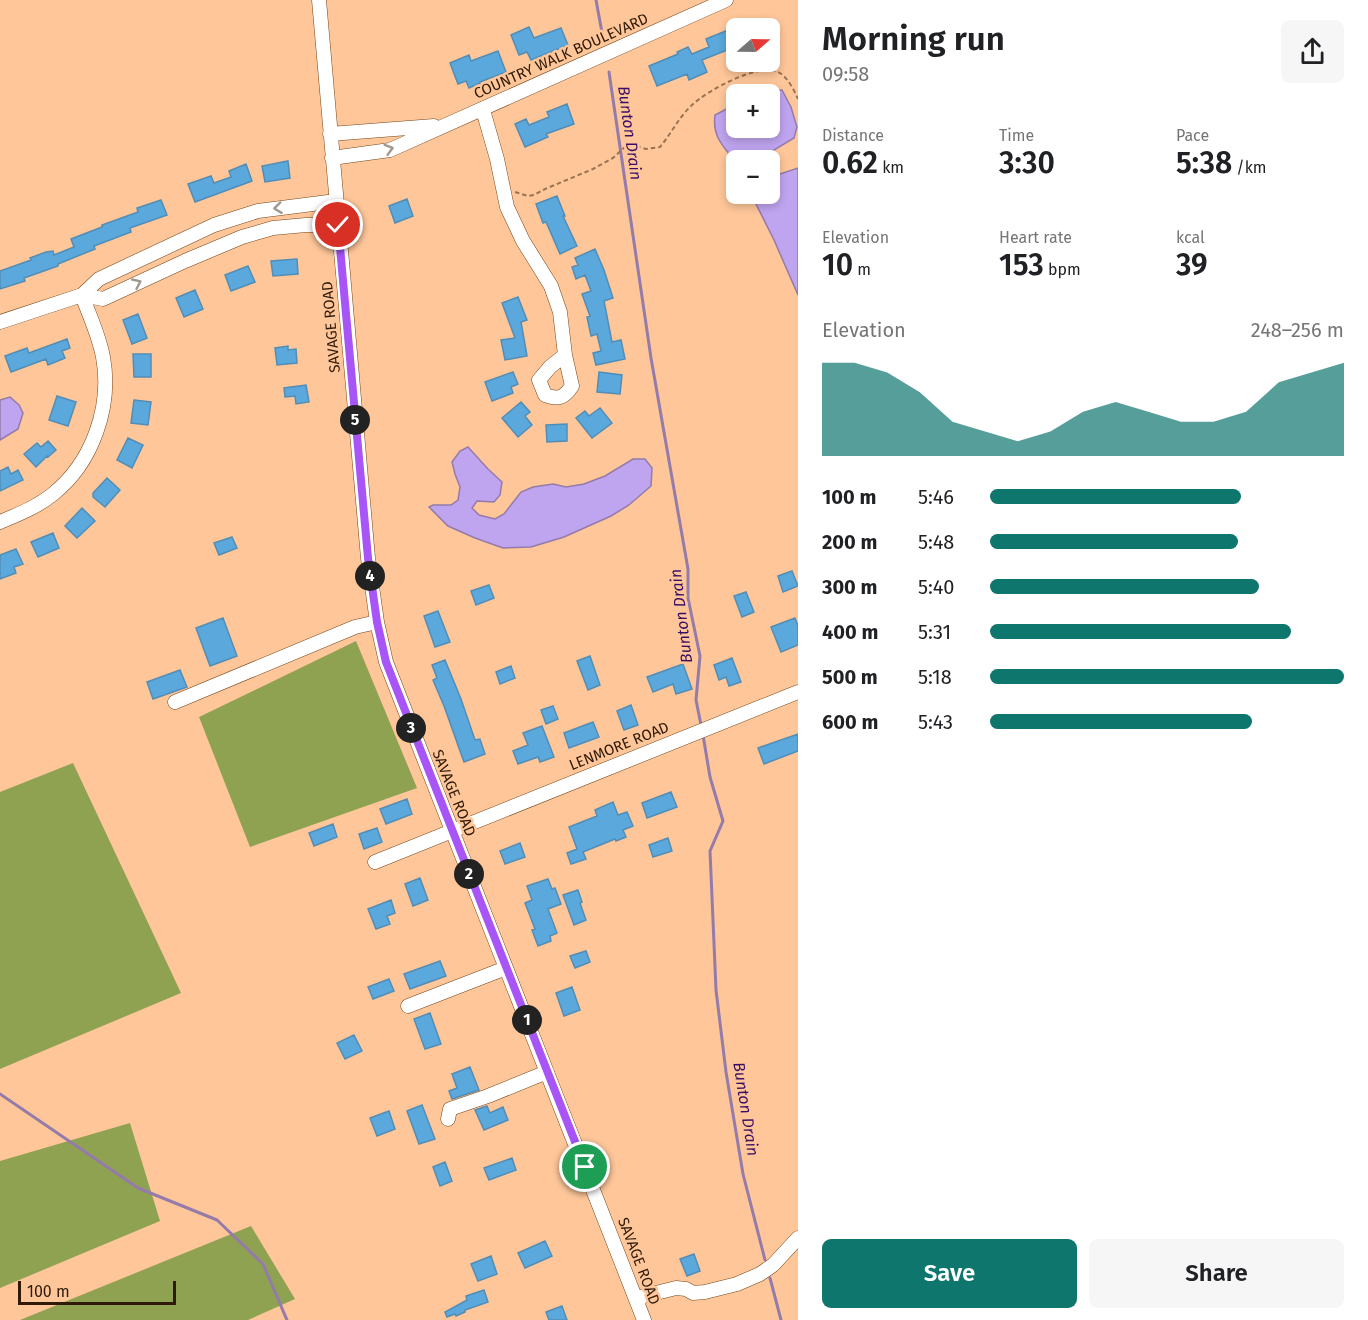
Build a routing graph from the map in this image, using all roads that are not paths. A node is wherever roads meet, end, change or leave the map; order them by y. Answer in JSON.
{"nodes":[{"id":1,"x":319,"y":0,"type":"edge"},
{"id":2,"x":726,"y":0,"type":"edge"},
{"id":3,"x":483,"y":110,"type":"junction"},
{"id":4,"x":442,"y":126,"type":"junction"},
{"id":5,"x":330,"y":134,"type":"junction"},
{"id":6,"x":332,"y":158,"type":"junction"},
{"id":7,"x":336,"y":201,"type":"junction"},
{"id":8,"x":214,"y":225,"type":"junction"},
{"id":9,"x":338,"y":225,"type":"junction"},
{"id":10,"x":222,"y":245,"type":"junction"},
{"id":11,"x":82,"y":295,"type":"junction"},
{"id":12,"x":0,"y":322,"type":"edge"},
{"id":13,"x":565,"y":356,"type":"dead end"},
{"id":14,"x":0,"y":522,"type":"edge"},
{"id":15,"x":377,"y":622,"type":"junction"},
{"id":16,"x":798,"y":692,"type":"edge"},
{"id":17,"x":175,"y":702,"type":"dead end"},
{"id":18,"x":452,"y":831,"type":"junction"},
{"id":19,"x":375,"y":862,"type":"dead end"},
{"id":20,"x":506,"y":968,"type":"junction"},
{"id":21,"x":408,"y":1006,"type":"dead end"},
{"id":22,"x":547,"y":1072,"type":"junction"},
{"id":23,"x":448,"y":1119,"type":"dead end"},
{"id":24,"x":798,"y":1239,"type":"edge"},
{"id":25,"x":636,"y":1298,"type":"junction"},
{"id":26,"x":645,"y":1320,"type":"edge"}],
"edges":[{"from":1,"to":5,"type":"street","name":"SAVAGE ROAD"},
{"from":2,"to":3,"type":"street","name":"COUNTRY WALK BOULEVARD"},
{"from":3,"to":4,"type":"street","name":"COUNTRY WALK BOULEVARD"},
{"from":3,"to":13,"type":"street"},
{"from":4,"to":5,"type":"street","name":"COUNTRY WALK BOULEVARD"},
{"from":6,"to":4,"type":"street","name":"COUNTRY WALK BOULEVARD","one_way":true},
{"from":5,"to":6,"type":"street","name":"SAVAGE ROAD"},
{"from":6,"to":7,"type":"street","name":"SAVAGE ROAD"},
{"from":7,"to":8,"type":"street","one_way":true},
{"from":7,"to":9,"type":"street","name":"SAVAGE ROAD"},
{"from":8,"to":10,"type":"street"},
{"from":8,"to":11,"type":"street"},
{"from":9,"to":10,"type":"street"},
{"from":9,"to":15,"type":"street","name":"SAVAGE ROAD"},
{"from":11,"to":10,"type":"street","one_way":true},
{"from":11,"to":12,"type":"street"},
{"from":11,"to":14,"type":"street"},
{"from":15,"to":17,"type":"street"},
{"from":15,"to":18,"type":"street","name":"SAVAGE ROAD"},
{"from":16,"to":18,"type":"street","name":"LENMORE ROAD"},
{"from":18,"to":19,"type":"street","name":"LENMORE ROAD"},
{"from":18,"to":20,"type":"street","name":"SAVAGE ROAD"},
{"from":20,"to":21,"type":"street"},
{"from":20,"to":22,"type":"street","name":"SAVAGE ROAD"},
{"from":22,"to":23,"type":"street"},
{"from":22,"to":25,"type":"street","name":"SAVAGE ROAD"},
{"from":24,"to":25,"type":"street"},
{"from":25,"to":26,"type":"street","name":"SAVAGE ROAD"}]}
